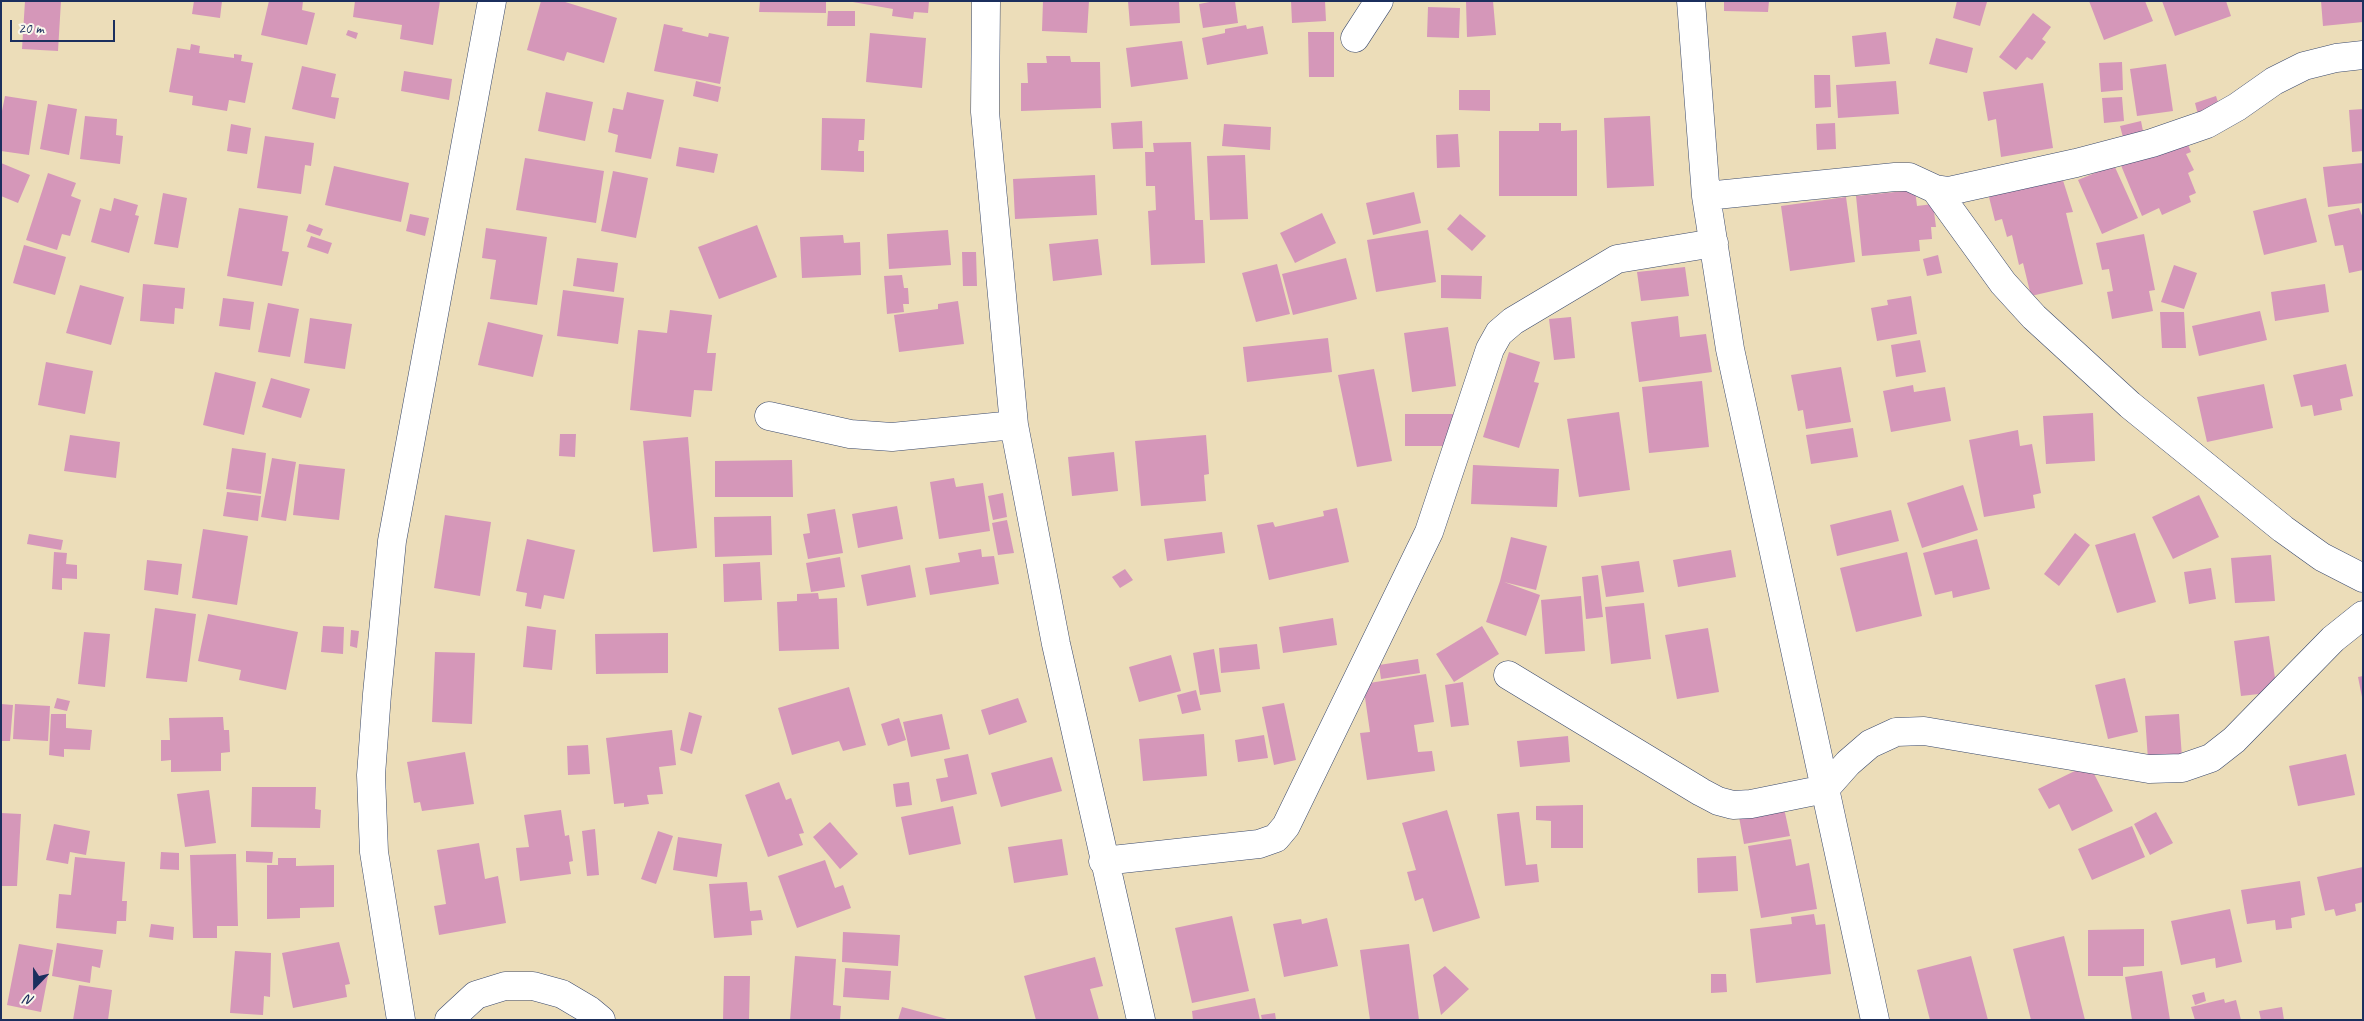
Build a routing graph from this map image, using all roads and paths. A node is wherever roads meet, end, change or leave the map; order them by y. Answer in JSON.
{"nodes":[{"id":1,"x":492,"y":1,"type":"edge"},
{"id":2,"x":986,"y":1,"type":"edge"},
{"id":3,"x":1379,"y":1,"type":"edge"},
{"id":4,"x":1692,"y":1,"type":"edge"},
{"id":5,"x":1355,"y":38,"type":"dead end"},
{"id":6,"x":2363,"y":55,"type":"edge"},
{"id":7,"x":1935,"y":189,"type":"junction"},
{"id":8,"x":1706,"y":196,"type":"junction"},
{"id":9,"x":1714,"y":243,"type":"junction"},
{"id":10,"x":769,"y":416,"type":"dead end"},
{"id":11,"x":1014,"y":425,"type":"junction"},
{"id":12,"x":2363,"y":578,"type":"edge"},
{"id":13,"x":2363,"y":615,"type":"edge"},
{"id":14,"x":1508,"y":675,"type":"dead end"},
{"id":15,"x":1826,"y":789,"type":"junction"},
{"id":16,"x":1103,"y":861,"type":"junction"},
{"id":17,"x":401,"y":1020,"type":"edge"},
{"id":18,"x":449,"y":1020,"type":"edge"},
{"id":19,"x":601,"y":1020,"type":"edge"},
{"id":20,"x":1141,"y":1020,"type":"edge"},
{"id":21,"x":1875,"y":1020,"type":"edge"}],
"edges":[{"from":1,"to":17,"type":"street"},
{"from":2,"to":11,"type":"street"},
{"from":3,"to":5,"type":"street"},
{"from":4,"to":8,"type":"street"},
{"from":6,"to":7,"type":"street"},
{"from":7,"to":8,"type":"street"},
{"from":7,"to":12,"type":"street"},
{"from":8,"to":9,"type":"street"},
{"from":9,"to":15,"type":"street"},
{"from":9,"to":16,"type":"street"},
{"from":10,"to":11,"type":"street"},
{"from":11,"to":16,"type":"street"},
{"from":13,"to":15,"type":"street"},
{"from":14,"to":15,"type":"street"},
{"from":15,"to":21,"type":"street"},
{"from":16,"to":20,"type":"street"},
{"from":18,"to":19,"type":"street"}]}
